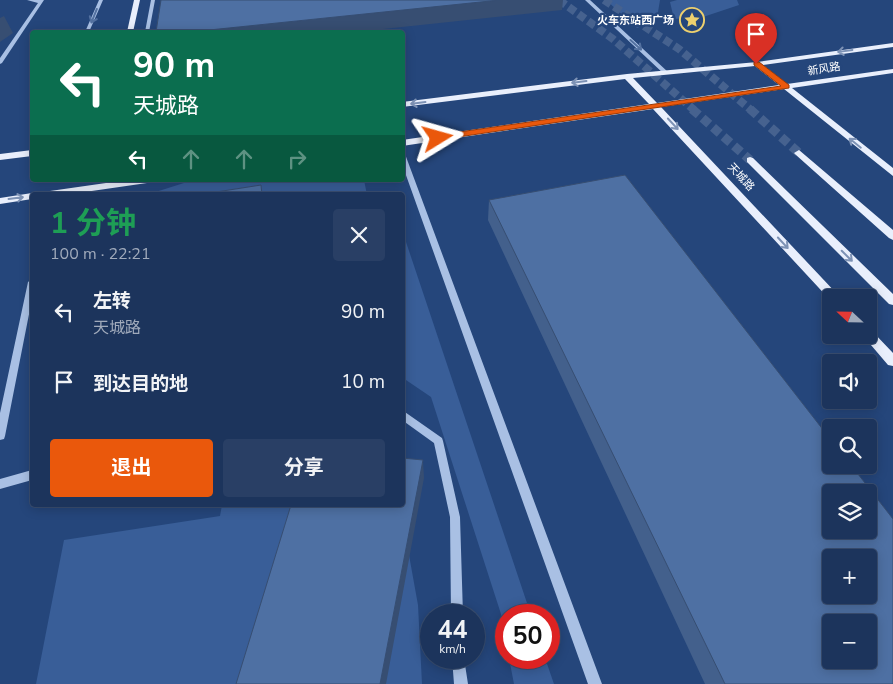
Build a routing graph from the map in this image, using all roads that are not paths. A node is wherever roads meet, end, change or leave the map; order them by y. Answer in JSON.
{"nodes":[{"id":1,"x":29,"y":0,"type":"edge"},
{"id":2,"x":101,"y":0,"type":"edge"},
{"id":3,"x":137,"y":0,"type":"edge"},
{"id":4,"x":153,"y":0,"type":"edge"},
{"id":5,"x":587,"y":0,"type":"edge"},
{"id":6,"x":42,"y":1,"type":"edge"},
{"id":7,"x":88,"y":30,"type":"edge"},
{"id":8,"x":130,"y":30,"type":"edge"},
{"id":9,"x":147,"y":30,"type":"edge"},
{"id":10,"x":893,"y":45,"type":"edge"},
{"id":11,"x":0,"y":62,"type":"edge"},
{"id":12,"x":756,"y":64,"type":"junction"},
{"id":13,"x":893,"y":71,"type":"edge"},
{"id":14,"x":666,"y":73,"type":"junction"},
{"id":15,"x":627,"y":76,"type":"junction"},
{"id":16,"x":787,"y":87,"type":"junction"},
{"id":17,"x":405,"y":105,"type":"edge"},
{"id":18,"x":657,"y":107,"type":"junction"},
{"id":19,"x":405,"y":143,"type":"edge"},
{"id":20,"x":30,"y":153,"type":"edge"},
{"id":21,"x":798,"y":153,"type":"tunnel mouth"},
{"id":22,"x":0,"y":157,"type":"edge"},
{"id":23,"x":750,"y":160,"type":"tunnel mouth"},
{"id":24,"x":405,"y":162,"type":"edge"},
{"id":25,"x":893,"y":173,"type":"edge"},
{"id":26,"x":134,"y":182,"type":"edge"},
{"id":27,"x":68,"y":192,"type":"edge"},
{"id":28,"x":30,"y":196,"type":"edge"},
{"id":29,"x":0,"y":201,"type":"edge"},
{"id":30,"x":893,"y":236,"type":"edge"},
{"id":31,"x":826,"y":289,"type":"edge"},
{"id":32,"x":30,"y":292,"type":"edge"},
{"id":33,"x":893,"y":301,"type":"edge"},
{"id":34,"x":877,"y":344,"type":"edge"},
{"id":35,"x":893,"y":361,"type":"edge"},
{"id":36,"x":405,"y":416,"type":"edge"},
{"id":37,"x":0,"y":436,"type":"edge"},
{"id":38,"x":30,"y":476,"type":"edge"},
{"id":39,"x":0,"y":484,"type":"edge"},
{"id":40,"x":457,"y":604,"type":"edge"},
{"id":41,"x":459,"y":669,"type":"edge"},
{"id":42,"x":461,"y":684,"type":"edge"},
{"id":43,"x":595,"y":684,"type":"edge"}],
"edges":[{"from":1,"to":6,"type":"street"},
{"from":2,"to":7,"type":"street","one_way":true},
{"from":3,"to":8,"type":"main road"},
{"from":4,"to":9,"type":"street"},
{"from":5,"to":14,"type":"street","one_way":true},
{"from":6,"to":11,"type":"street"},
{"from":10,"to":12,"type":"main road","name":"新风路","one_way":true},
{"from":12,"to":14,"type":"main road","name":"新风路"},
{"from":12,"to":16,"type":"main road"},
{"from":13,"to":16,"type":"main road","name":"新风路"},
{"from":14,"to":15,"type":"main road","name":"新风路"},
{"from":15,"to":17,"type":"main road","name":"新风路","one_way":true},
{"from":15,"to":18,"type":"main road","name":"天城路"},
{"from":16,"to":18,"type":"main road","name":"新风路"},
{"from":25,"to":16,"type":"main road","one_way":true},
{"from":18,"to":19,"type":"main road","name":"新风路"},
{"from":18,"to":31,"type":"main road","name":"天城路","one_way":true},
{"from":20,"to":22,"type":"main road"},
{"from":21,"to":30,"type":"main road"},
{"from":23,"to":33,"type":"main road","name":"天城路","one_way":true},
{"from":24,"to":43,"type":"street"},
{"from":26,"to":27,"type":"main road"},
{"from":29,"to":28,"type":"main road","one_way":true},
{"from":32,"to":37,"type":"street"},
{"from":34,"to":35,"type":"main road"},
{"from":36,"to":40,"type":"street"},
{"from":38,"to":39,"type":"street"},
{"from":41,"to":42,"type":"street"}]}
